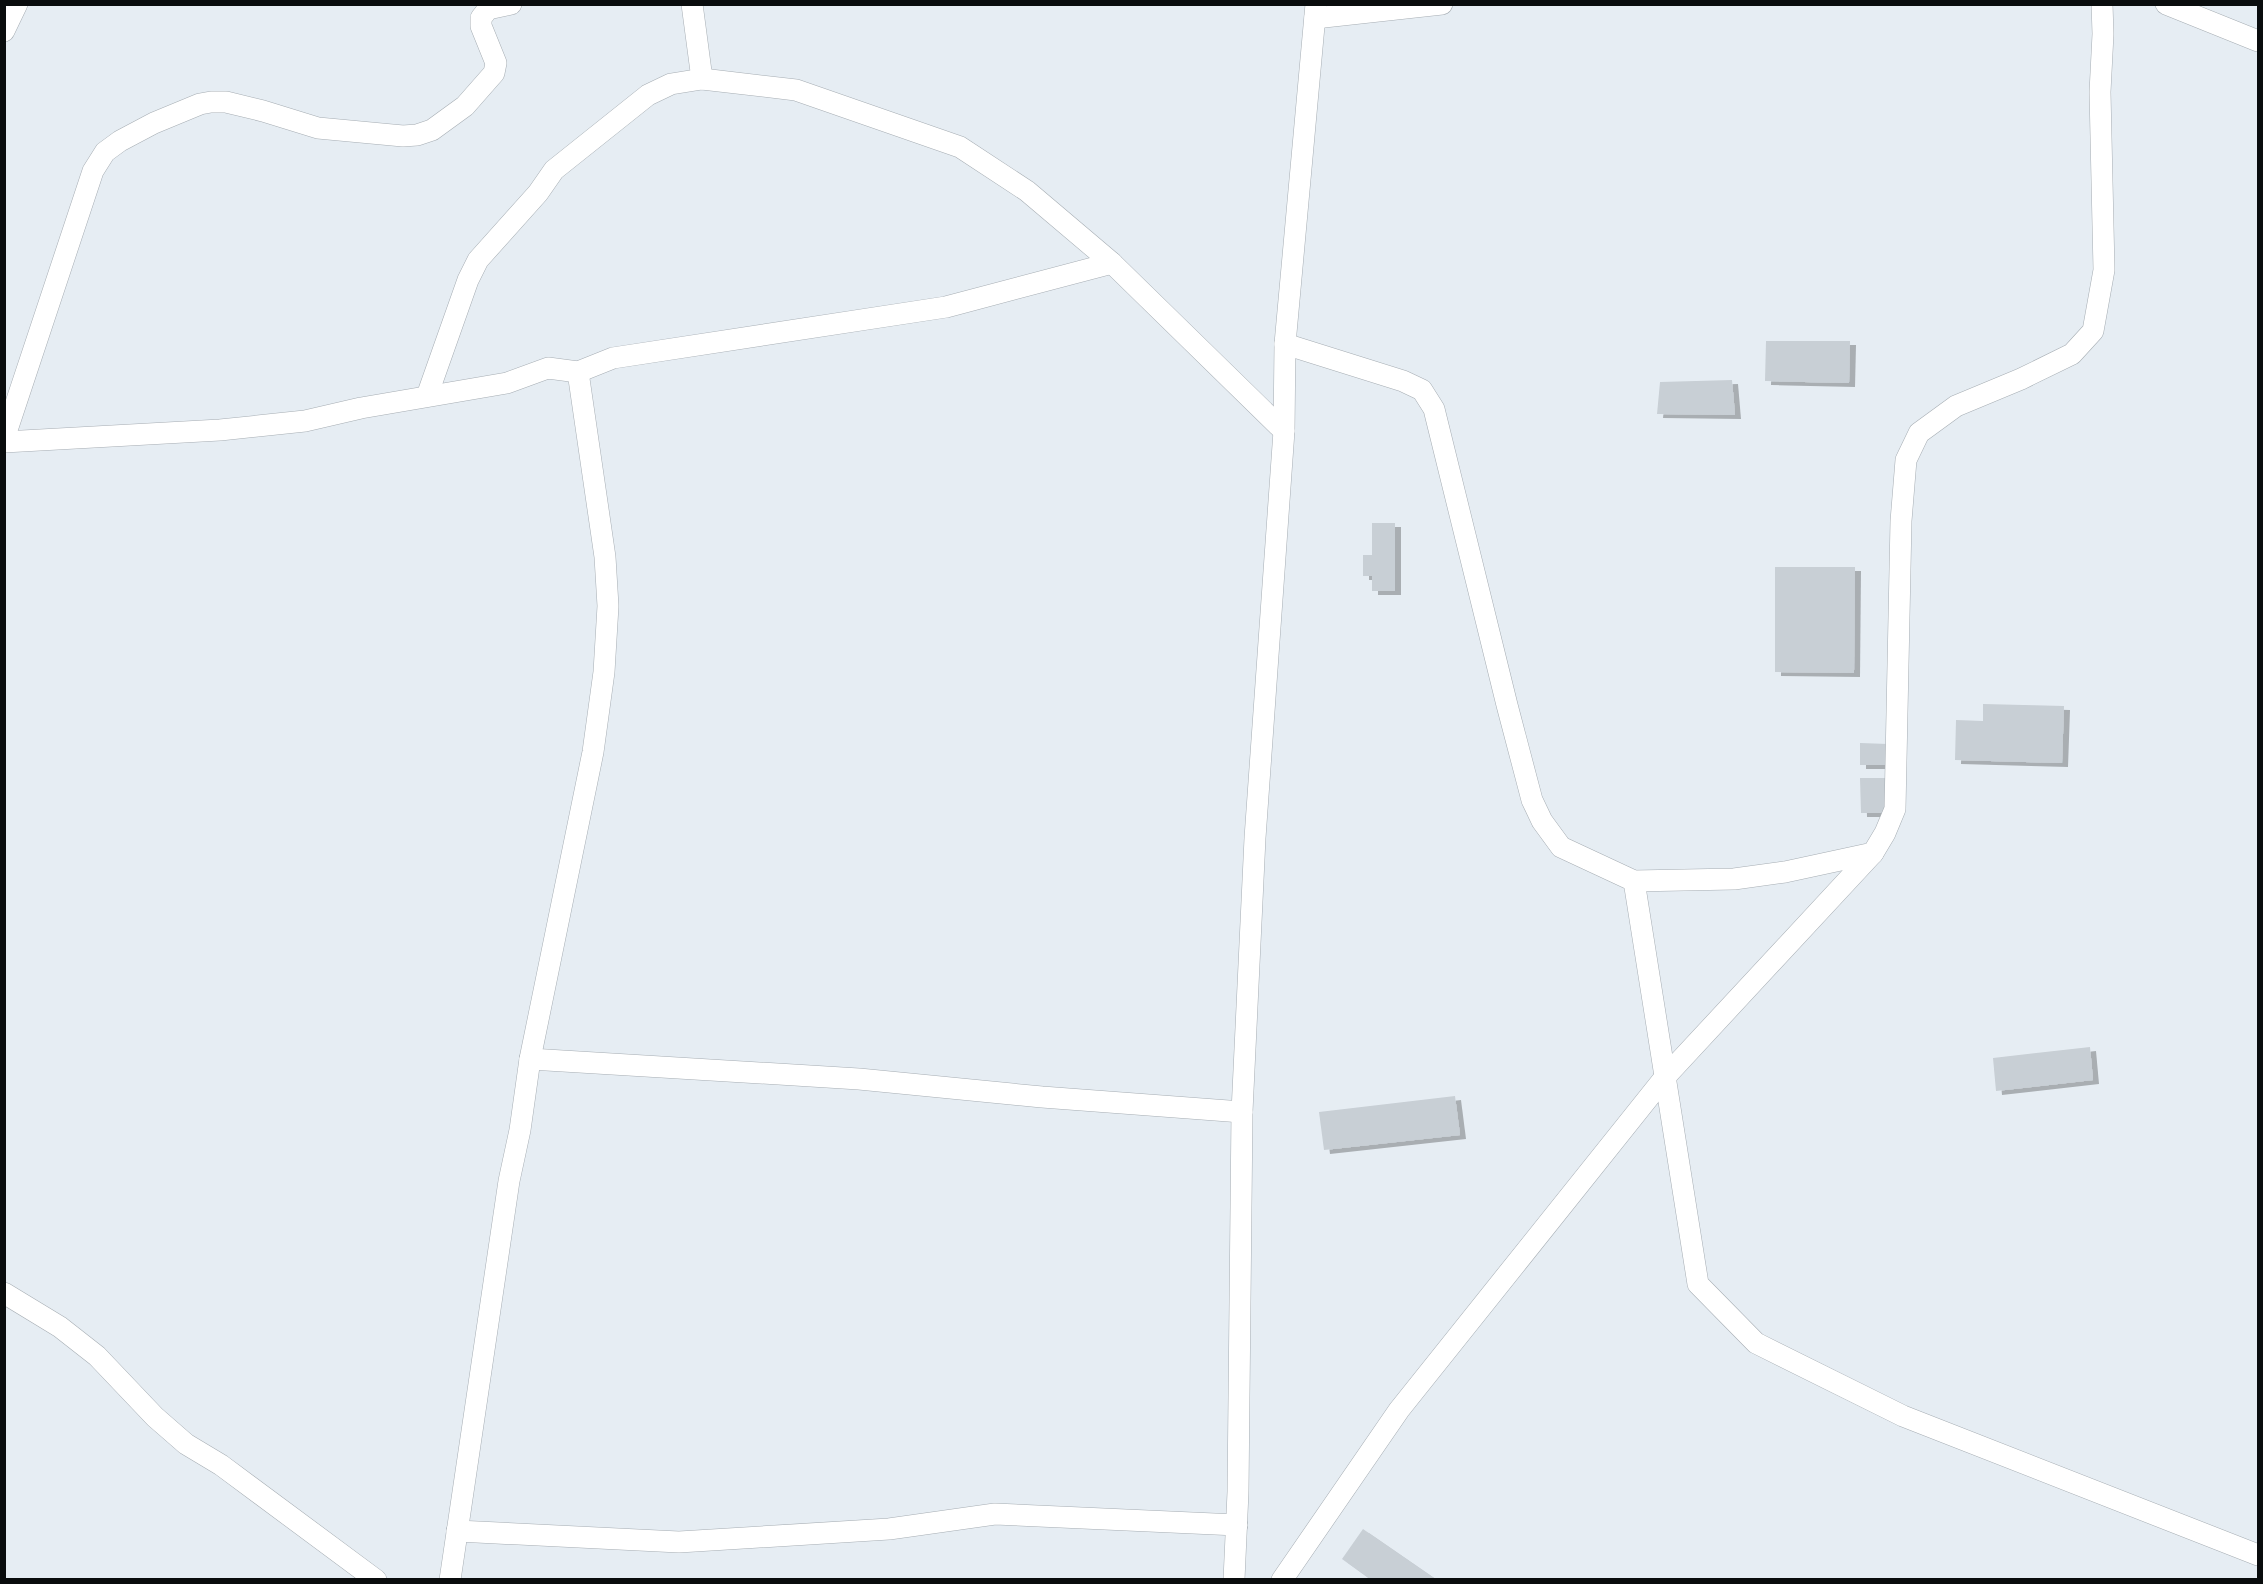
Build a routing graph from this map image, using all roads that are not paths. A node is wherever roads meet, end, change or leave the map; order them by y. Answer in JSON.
{"nodes":[{"id":1,"x":17,"y":4,"type":"edge"},
{"id":2,"x":511,"y":4,"type":"edge"},
{"id":3,"x":692,"y":4,"type":"edge"},
{"id":4,"x":1442,"y":4,"type":"edge"},
{"id":5,"x":2102,"y":4,"type":"edge"},
{"id":6,"x":2166,"y":4,"type":"edge"},
{"id":7,"x":1316,"y":11,"type":"edge"},
{"id":8,"x":4,"y":31,"type":"edge"},
{"id":9,"x":2259,"y":41,"type":"edge"},
{"id":10,"x":702,"y":79,"type":"junction"},
{"id":11,"x":1112,"y":263,"type":"junction"},
{"id":12,"x":1285,"y":344,"type":"junction"},
{"id":13,"x":578,"y":372,"type":"junction"},
{"id":14,"x":427,"y":396,"type":"junction"},
{"id":15,"x":1284,"y":431,"type":"junction"},
{"id":16,"x":4,"y":440,"type":"edge"},
{"id":17,"x":1873,"y":853,"type":"junction"},
{"id":18,"x":1634,"y":881,"type":"junction"},
{"id":19,"x":530,"y":1059,"type":"junction"},
{"id":20,"x":1665,"y":1077,"type":"junction"},
{"id":21,"x":1242,"y":1112,"type":"junction"},
{"id":22,"x":4,"y":1293,"type":"edge"},
{"id":23,"x":1237,"y":1525,"type":"junction"},
{"id":24,"x":457,"y":1531,"type":"junction"},
{"id":25,"x":2259,"y":1555,"type":"edge"},
{"id":26,"x":376,"y":1580,"type":"edge"},
{"id":27,"x":450,"y":1580,"type":"edge"},
{"id":28,"x":1234,"y":1580,"type":"edge"},
{"id":29,"x":1282,"y":1580,"type":"edge"}],
"edges":[{"from":1,"to":8,"type":"street"},
{"from":2,"to":16,"type":"street"},
{"from":3,"to":10,"type":"street"},
{"from":4,"to":7,"type":"street"},
{"from":5,"to":17,"type":"street"},
{"from":6,"to":9,"type":"street"},
{"from":7,"to":12,"type":"street"},
{"from":10,"to":11,"type":"street"},
{"from":10,"to":14,"type":"street"},
{"from":11,"to":13,"type":"street"},
{"from":11,"to":15,"type":"street"},
{"from":12,"to":15,"type":"street"},
{"from":12,"to":18,"type":"street"},
{"from":13,"to":14,"type":"street"},
{"from":13,"to":19,"type":"street"},
{"from":14,"to":16,"type":"street"},
{"from":15,"to":21,"type":"street"},
{"from":17,"to":18,"type":"street"},
{"from":17,"to":20,"type":"street"},
{"from":18,"to":20,"type":"street"},
{"from":19,"to":21,"type":"street"},
{"from":19,"to":24,"type":"street"},
{"from":20,"to":25,"type":"street"},
{"from":20,"to":29,"type":"street"},
{"from":21,"to":23,"type":"street"},
{"from":22,"to":26,"type":"street"},
{"from":23,"to":24,"type":"street"},
{"from":23,"to":28,"type":"street"},
{"from":24,"to":27,"type":"street"}]}
